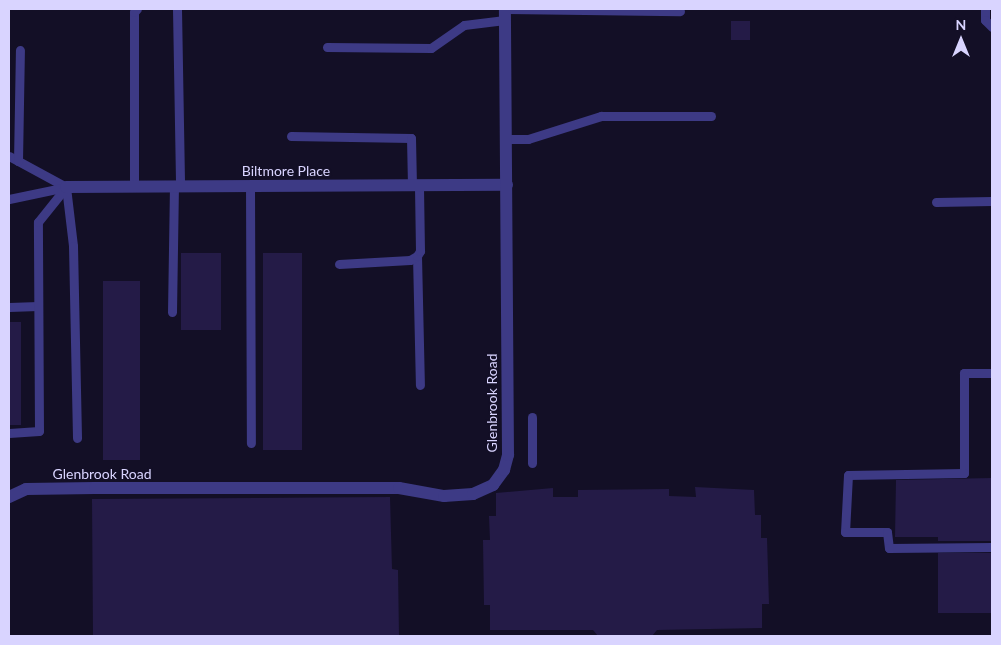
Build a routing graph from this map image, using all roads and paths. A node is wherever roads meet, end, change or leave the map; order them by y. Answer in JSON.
{"nodes":[{"id":1,"x":137,"y":9,"type":"edge"},
{"id":2,"x":177,"y":9,"type":"edge"},
{"id":3,"x":984,"y":9,"type":"edge"},
{"id":4,"x":680,"y":11,"type":"dead end"},
{"id":5,"x":505,"y":13,"type":"edge"},
{"id":6,"x":992,"y":27,"type":"edge"},
{"id":7,"x":327,"y":47,"type":"dead end"},
{"id":8,"x":20,"y":50,"type":"dead end"},
{"id":9,"x":711,"y":116,"type":"dead end"},
{"id":10,"x":291,"y":136,"type":"dead end"},
{"id":11,"x":506,"y":140,"type":"junction"},
{"id":12,"x":9,"y":156,"type":"edge"},
{"id":13,"x":18,"y":161,"type":"junction"},
{"id":14,"x":506,"y":185,"type":"junction"},
{"id":15,"x":250,"y":186,"type":"junction"},
{"id":16,"x":416,"y":186,"type":"junction"},
{"id":17,"x":66,"y":187,"type":"junction"},
{"id":18,"x":134,"y":187,"type":"junction"},
{"id":19,"x":177,"y":187,"type":"junction"},
{"id":20,"x":9,"y":199,"type":"edge"},
{"id":21,"x":992,"y":201,"type":"edge"},
{"id":22,"x":936,"y":202,"type":"dead end"},
{"id":23,"x":417,"y":256,"type":"junction"},
{"id":24,"x":339,"y":264,"type":"dead end"},
{"id":25,"x":38,"y":306,"type":"junction"},
{"id":26,"x":9,"y":307,"type":"edge"},
{"id":27,"x":172,"y":312,"type":"dead end"},
{"id":28,"x":992,"y":373,"type":"edge"},
{"id":29,"x":420,"y":385,"type":"dead end"},
{"id":30,"x":532,"y":417,"type":"dead end"},
{"id":31,"x":9,"y":433,"type":"edge"},
{"id":32,"x":77,"y":438,"type":"dead end"},
{"id":33,"x":251,"y":443,"type":"dead end"},
{"id":34,"x":532,"y":463,"type":"dead end"},
{"id":35,"x":9,"y":497,"type":"edge"},
{"id":36,"x":992,"y":547,"type":"edge"}],
"edges":[{"from":1,"to":18,"type":"lane"},
{"from":2,"to":19,"type":"lane"},
{"from":3,"to":6,"type":"lane"},
{"from":4,"to":5,"type":"lane"},
{"from":5,"to":7,"type":"lane"},
{"from":5,"to":11,"type":"street","name":"Glenbrook Road"},
{"from":8,"to":13,"type":"lane"},
{"from":9,"to":11,"type":"lane"},
{"from":10,"to":16,"type":"lane"},
{"from":11,"to":14,"type":"street","name":"Glenbrook Road"},
{"from":12,"to":13,"type":"lane"},
{"from":13,"to":17,"type":"lane"},
{"from":14,"to":16,"type":"street","name":"Biltmore Place"},
{"from":14,"to":35,"type":"street","name":"Glenbrook Road"},
{"from":15,"to":16,"type":"street","name":"Biltmore Place"},
{"from":15,"to":19,"type":"street","name":"Biltmore Place"},
{"from":15,"to":33,"type":"lane"},
{"from":16,"to":23,"type":"lane"},
{"from":17,"to":18,"type":"street","name":"Biltmore Place"},
{"from":17,"to":20,"type":"lane"},
{"from":17,"to":25,"type":"lane"},
{"from":17,"to":32,"type":"lane"},
{"from":18,"to":19,"type":"street","name":"Biltmore Place"},
{"from":19,"to":27,"type":"lane"},
{"from":21,"to":22,"type":"lane"},
{"from":23,"to":24,"type":"lane"},
{"from":23,"to":29,"type":"lane"},
{"from":25,"to":26,"type":"lane"},
{"from":25,"to":31,"type":"lane"},
{"from":28,"to":36,"type":"lane"},
{"from":30,"to":34,"type":"lane"}]}
